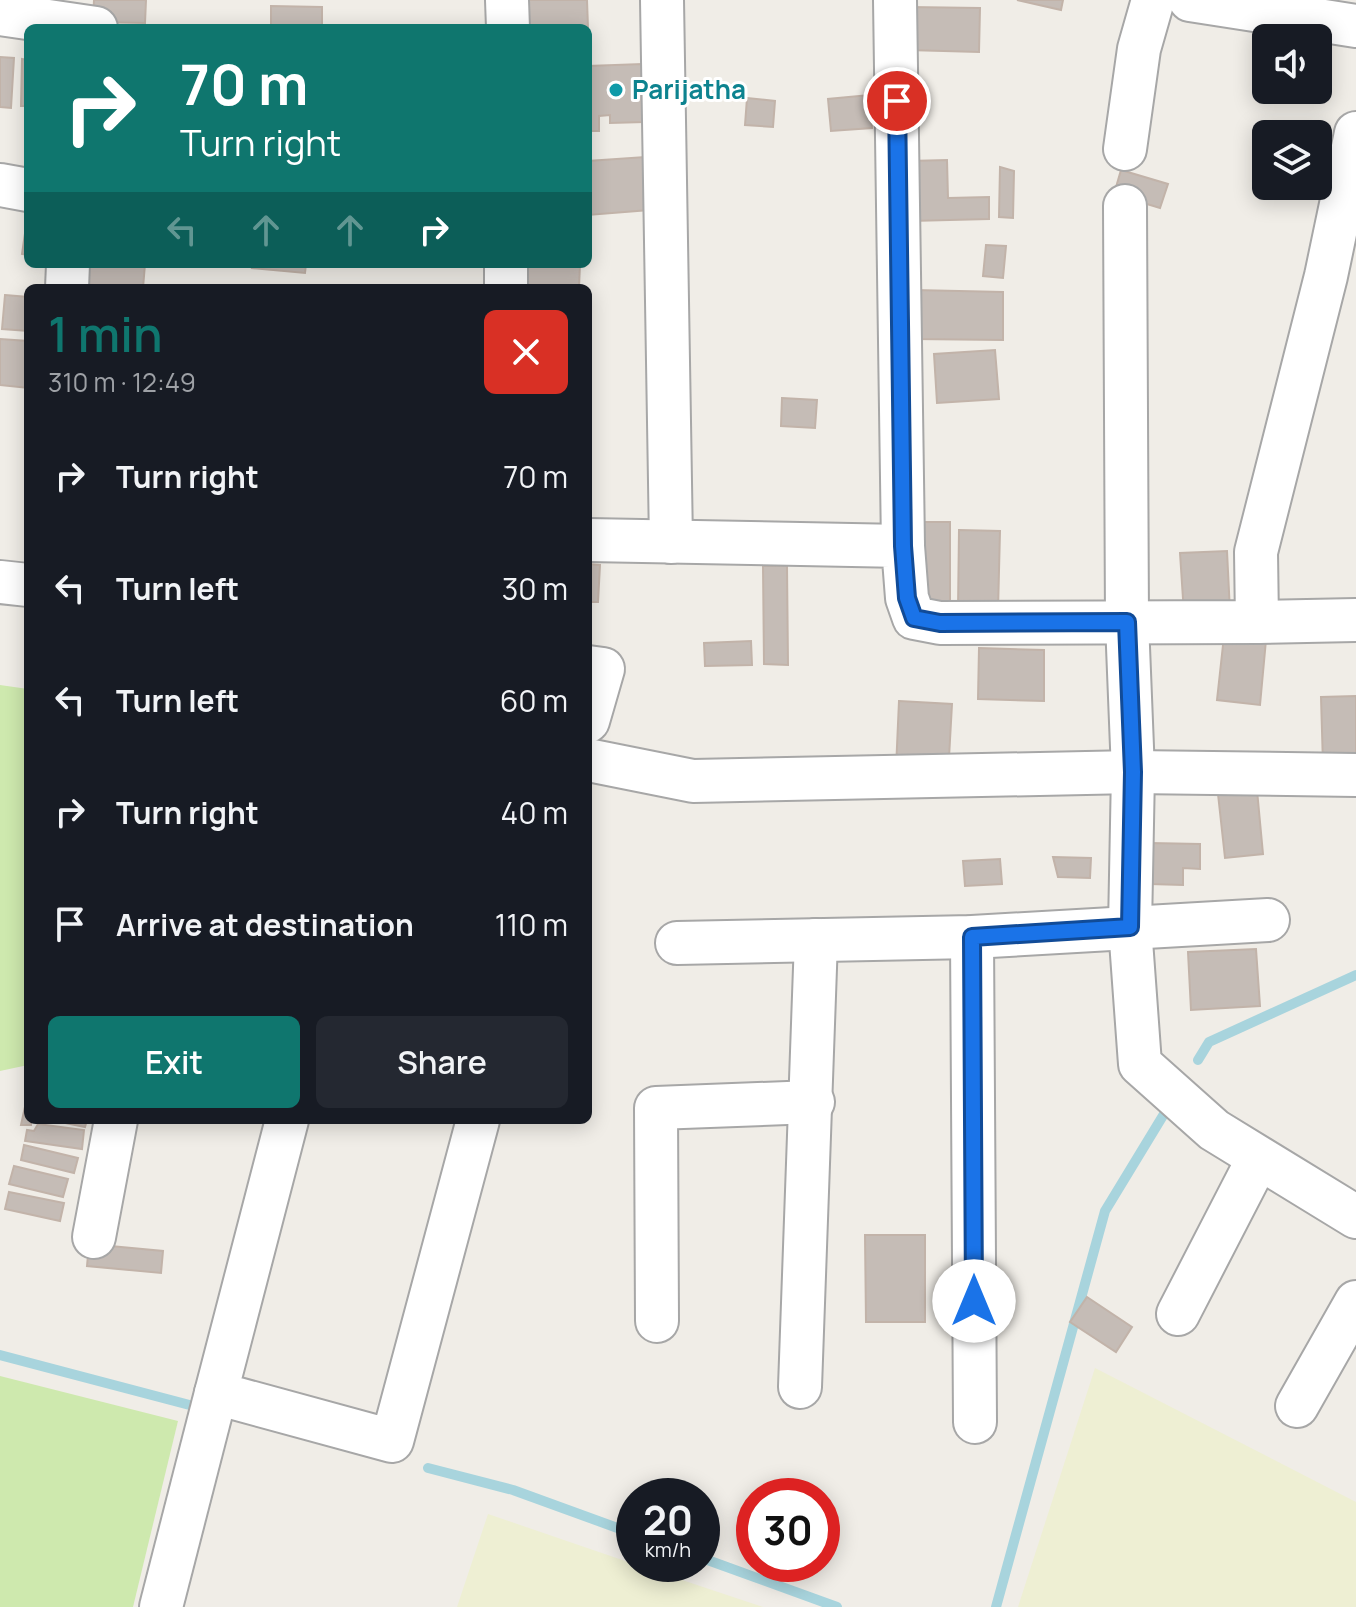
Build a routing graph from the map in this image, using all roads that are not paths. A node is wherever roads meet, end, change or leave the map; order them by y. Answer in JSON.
{"nodes":[{"id":1,"x":507,"y":0,"type":"edge"},
{"id":2,"x":662,"y":0,"type":"edge"},
{"id":3,"x":895,"y":0,"type":"edge"},
{"id":4,"x":1153,"y":0,"type":"edge"},
{"id":5,"x":1190,"y":0,"type":"edge"},
{"id":6,"x":1268,"y":6,"type":"edge"},
{"id":7,"x":0,"y":14,"type":"edge"},
{"id":8,"x":69,"y":24,"type":"edge"},
{"id":9,"x":508,"y":24,"type":"edge"},
{"id":10,"x":1356,"y":26,"type":"edge"},
{"id":11,"x":1356,"y":133,"type":"edge"},
{"id":12,"x":1125,"y":149,"type":"dead end"},
{"id":13,"x":0,"y":185,"type":"edge"},
{"id":14,"x":24,"y":189,"type":"edge"},
{"id":15,"x":1125,"y":206,"type":"dead end"},
{"id":16,"x":592,"y":540,"type":"edge"},
{"id":17,"x":671,"y":542,"type":"junction"},
{"id":18,"x":903,"y":546,"type":"junction"},
{"id":19,"x":0,"y":582,"type":"edge"},
{"id":20,"x":24,"y":585,"type":"edge"},
{"id":21,"x":1356,"y":620,"type":"edge"},
{"id":22,"x":1127,"y":622,"type":"junction"},
{"id":23,"x":1257,"y":622,"type":"junction"},
{"id":24,"x":592,"y":668,"type":"edge"},
{"id":25,"x":592,"y":707,"type":"edge"},
{"id":26,"x":592,"y":761,"type":"edge"},
{"id":27,"x":1133,"y":772,"type":"junction"},
{"id":28,"x":1356,"y":775,"type":"edge"},
{"id":29,"x":1268,"y":920,"type":"dead end"},
{"id":30,"x":1130,"y":927,"type":"junction"},
{"id":31,"x":972,"y":937,"type":"junction"},
{"id":32,"x":816,"y":940,"type":"junction"},
{"id":33,"x":677,"y":943,"type":"dead end"},
{"id":34,"x":813,"y":1102,"type":"junction"},
{"id":35,"x":115,"y":1124,"type":"edge"},
{"id":36,"x":286,"y":1124,"type":"edge"},
{"id":37,"x":477,"y":1124,"type":"edge"},
{"id":38,"x":1258,"y":1159,"type":"junction"},
{"id":39,"x":1356,"y":1217,"type":"edge"},
{"id":40,"x":94,"y":1237,"type":"dead end"},
{"id":41,"x":1356,"y":1302,"type":"edge"},
{"id":42,"x":1178,"y":1314,"type":"dead end"},
{"id":43,"x":657,"y":1321,"type":"dead end"},
{"id":44,"x":800,"y":1387,"type":"dead end"},
{"id":45,"x":216,"y":1393,"type":"junction"},
{"id":46,"x":1297,"y":1406,"type":"dead end"},
{"id":47,"x":975,"y":1422,"type":"dead end"},
{"id":48,"x":161,"y":1607,"type":"edge"}],
"edges":[{"from":1,"to":9,"type":"street"},
{"from":2,"to":17,"type":"street"},
{"from":3,"to":18,"type":"street"},
{"from":4,"to":12,"type":"street"},
{"from":5,"to":6,"type":"street"},
{"from":6,"to":10,"type":"street"},
{"from":7,"to":8,"type":"street"},
{"from":11,"to":23,"type":"street"},
{"from":13,"to":14,"type":"street"},
{"from":15,"to":22,"type":"street"},
{"from":16,"to":17,"type":"street"},
{"from":17,"to":18,"type":"street"},
{"from":18,"to":22,"type":"street"},
{"from":19,"to":20,"type":"street"},
{"from":21,"to":23,"type":"street"},
{"from":22,"to":23,"type":"street"},
{"from":22,"to":27,"type":"street"},
{"from":24,"to":25,"type":"street"},
{"from":26,"to":27,"type":"street"},
{"from":27,"to":28,"type":"street"},
{"from":27,"to":30,"type":"street"},
{"from":29,"to":30,"type":"street"},
{"from":30,"to":31,"type":"street"},
{"from":30,"to":38,"type":"street"},
{"from":31,"to":32,"type":"street"},
{"from":31,"to":47,"type":"street"},
{"from":32,"to":33,"type":"street"},
{"from":32,"to":34,"type":"street"},
{"from":34,"to":43,"type":"street"},
{"from":34,"to":44,"type":"street"},
{"from":35,"to":40,"type":"street"},
{"from":36,"to":45,"type":"street"},
{"from":37,"to":45,"type":"street"},
{"from":38,"to":39,"type":"street"},
{"from":38,"to":42,"type":"street"},
{"from":41,"to":46,"type":"street"},
{"from":45,"to":48,"type":"street"}]}
